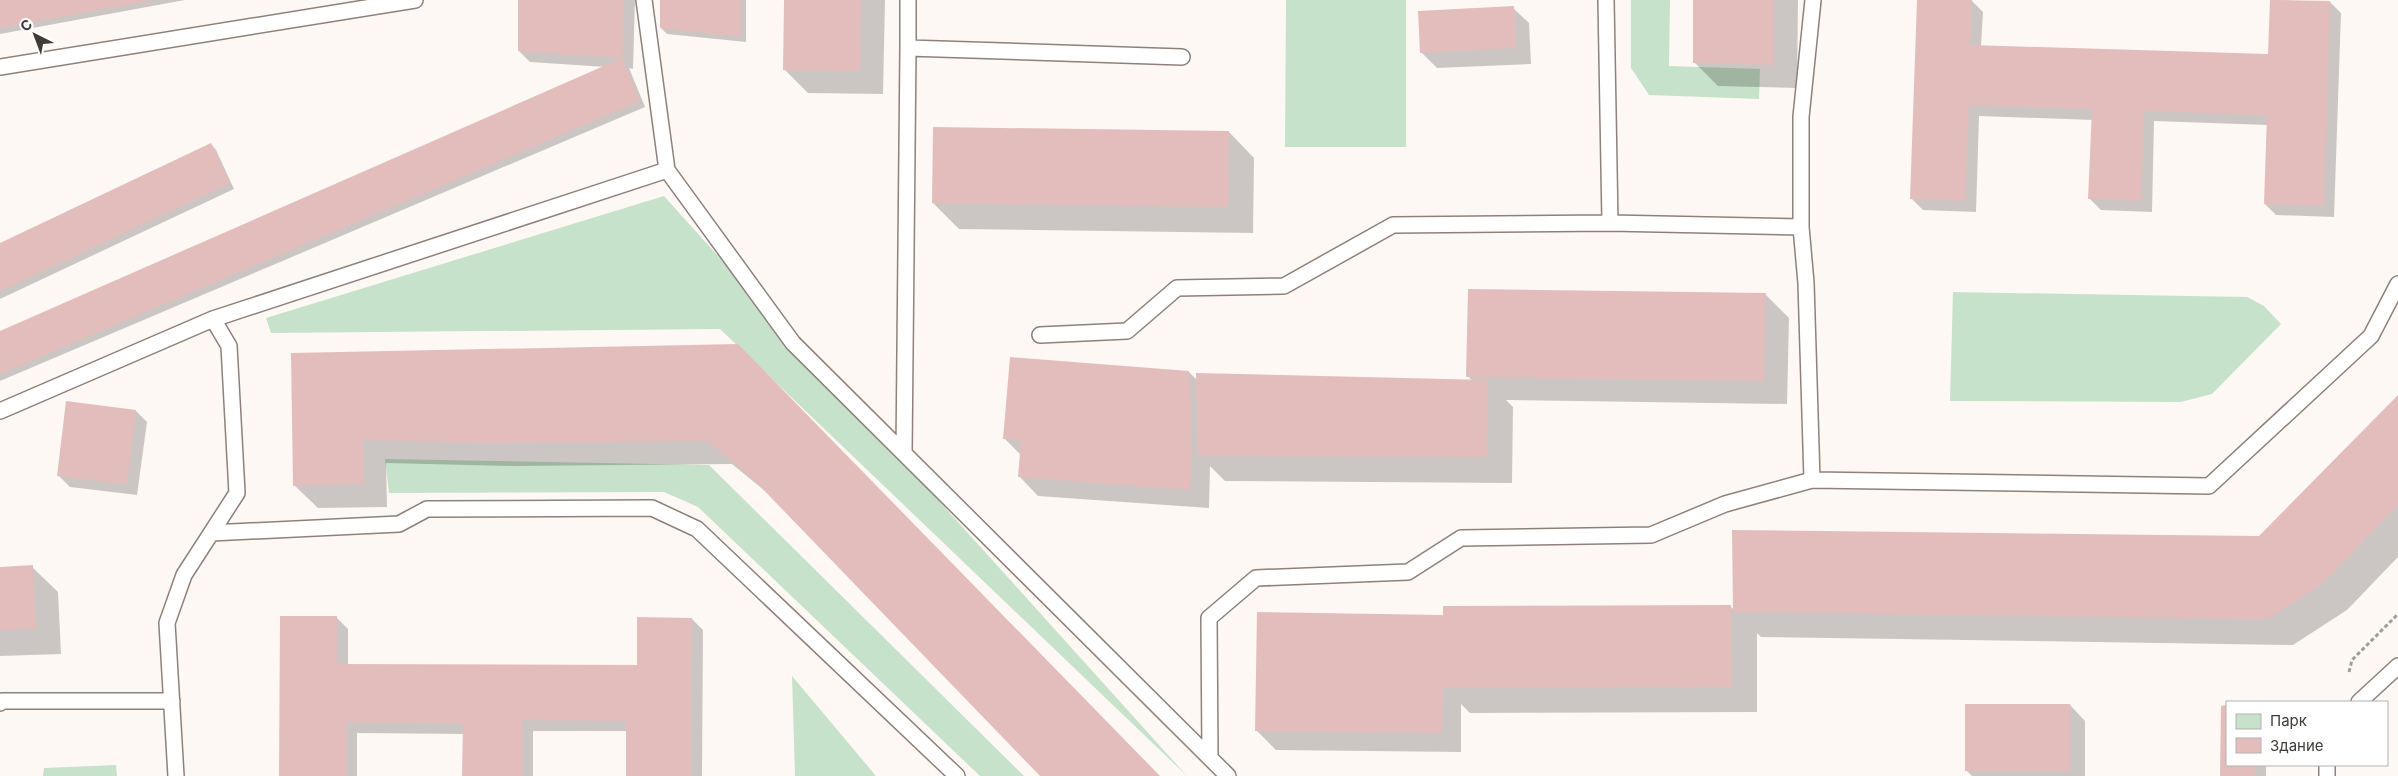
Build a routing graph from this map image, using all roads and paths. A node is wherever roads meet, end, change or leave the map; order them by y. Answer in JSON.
{"nodes":[{"id":1,"x":415,"y":0,"type":"edge"},
{"id":2,"x":644,"y":0,"type":"edge"},
{"id":3,"x":908,"y":0,"type":"edge"},
{"id":4,"x":1606,"y":0,"type":"edge"},
{"id":5,"x":1813,"y":0,"type":"edge"},
{"id":6,"x":908,"y":48,"type":"junction"},
{"id":7,"x":1182,"y":57,"type":"dead end"},
{"id":8,"x":0,"y":67,"type":"edge"},
{"id":9,"x":666,"y":170,"type":"junction"},
{"id":10,"x":1610,"y":223,"type":"junction"},
{"id":11,"x":1802,"y":227,"type":"junction"},
{"id":12,"x":2398,"y":284,"type":"edge"},
{"id":13,"x":213,"y":319,"type":"junction"},
{"id":14,"x":1040,"y":335,"type":"dead end"},
{"id":15,"x":0,"y":411,"type":"edge"},
{"id":16,"x":904,"y":453,"type":"junction"},
{"id":17,"x":1812,"y":480,"type":"junction"},
{"id":18,"x":211,"y":533,"type":"junction"},
{"id":19,"x":2398,"y":614,"type":"edge"},
{"id":20,"x":2398,"y":666,"type":"edge"},
{"id":21,"x":2348,"y":677,"type":"dead end"},
{"id":22,"x":172,"y":701,"type":"junction"},
{"id":23,"x":2361,"y":701,"type":"edge"},
{"id":24,"x":0,"y":703,"type":"edge"},
{"id":25,"x":1210,"y":758,"type":"junction"},
{"id":26,"x":176,"y":776,"type":"edge"},
{"id":27,"x":957,"y":776,"type":"edge"},
{"id":28,"x":1227,"y":776,"type":"edge"}],
"edges":[{"from":1,"to":8,"type":"lane"},
{"from":2,"to":9,"type":"lane"},
{"from":3,"to":6,"type":"lane"},
{"from":4,"to":10,"type":"lane"},
{"from":5,"to":11,"type":"lane"},
{"from":6,"to":7,"type":"lane"},
{"from":6,"to":16,"type":"lane"},
{"from":9,"to":13,"type":"lane"},
{"from":9,"to":16,"type":"lane"},
{"from":10,"to":11,"type":"lane"},
{"from":10,"to":14,"type":"lane"},
{"from":11,"to":17,"type":"lane"},
{"from":12,"to":17,"type":"lane"},
{"from":13,"to":15,"type":"lane"},
{"from":13,"to":18,"type":"lane"},
{"from":16,"to":25,"type":"lane"},
{"from":17,"to":25,"type":"lane"},
{"from":18,"to":22,"type":"lane"},
{"from":18,"to":27,"type":"lane"},
{"from":19,"to":21,"type":"path"},
{"from":20,"to":23,"type":"lane"},
{"from":22,"to":24,"type":"lane"},
{"from":22,"to":26,"type":"lane"},
{"from":25,"to":28,"type":"lane"}]}
